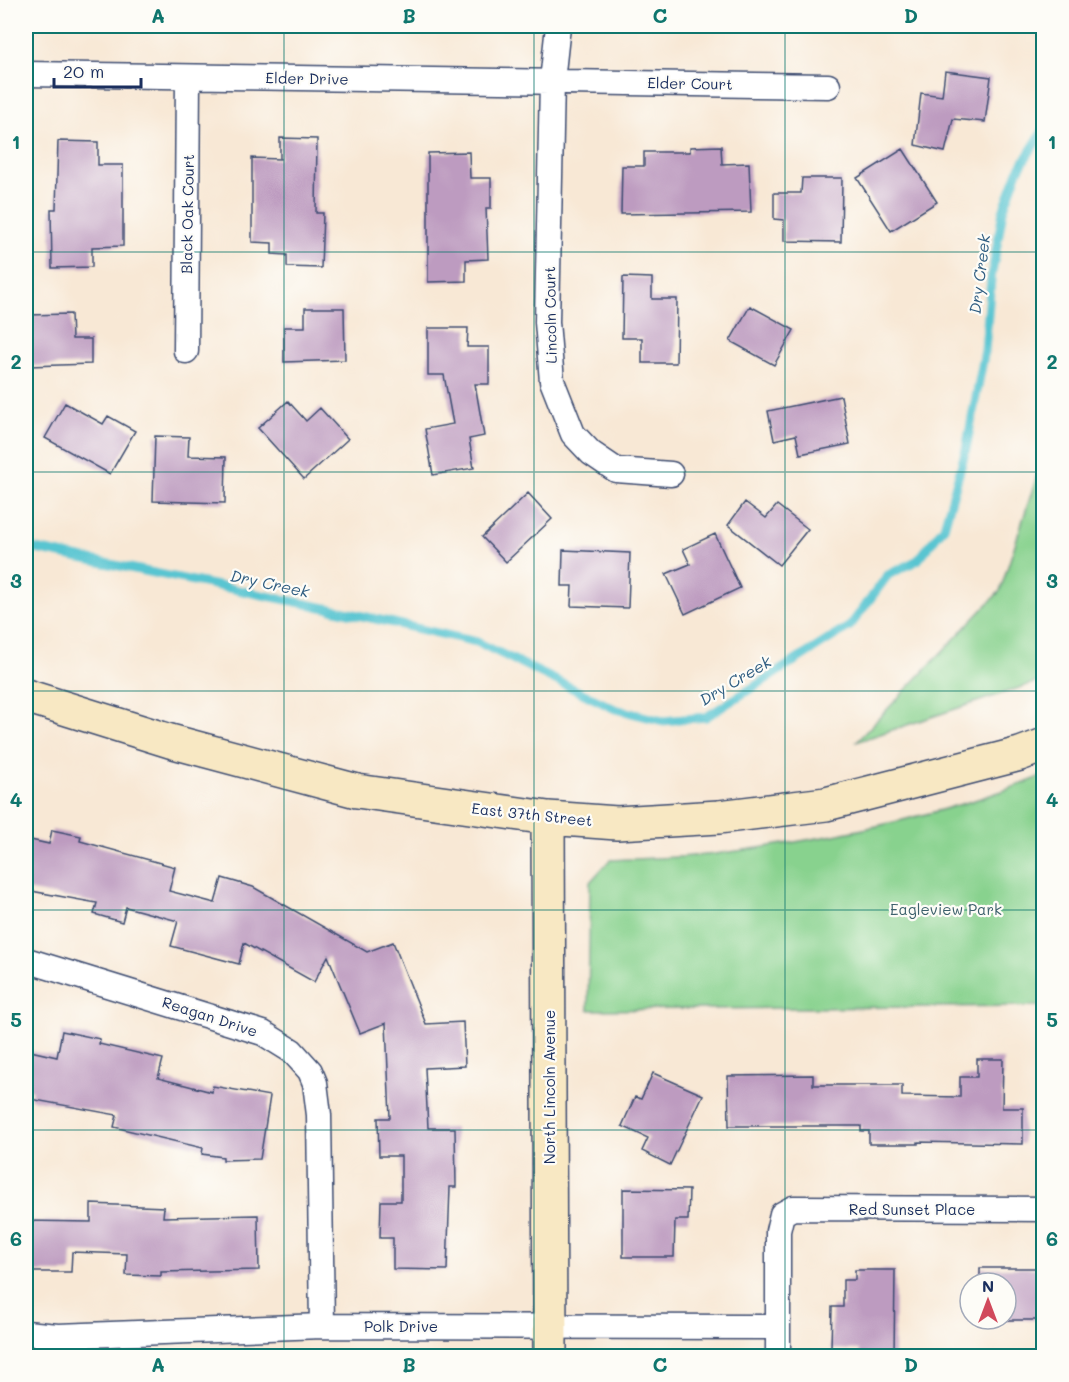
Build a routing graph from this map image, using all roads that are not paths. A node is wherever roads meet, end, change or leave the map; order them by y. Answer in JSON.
{"nodes":[{"id":1,"x":558,"y":26,"type":"edge"},
{"id":2,"x":26,"y":74,"type":"edge"},
{"id":3,"x":189,"y":77,"type":"junction"},
{"id":4,"x":552,"y":81,"type":"junction"},
{"id":5,"x":828,"y":86,"type":"dead end"},
{"id":6,"x":186,"y":351,"type":"dead end"},
{"id":7,"x":671,"y":474,"type":"dead end"},
{"id":8,"x":26,"y":696,"type":"edge"},
{"id":9,"x":1044,"y":745,"type":"edge"},
{"id":10,"x":548,"y":818,"type":"junction"},
{"id":11,"x":26,"y":960,"type":"edge"},
{"id":12,"x":1044,"y":1209,"type":"edge"},
{"id":13,"x":322,"y":1326,"type":"junction"},
{"id":14,"x":777,"y":1327,"type":"junction"},
{"id":15,"x":26,"y":1333,"type":"edge"},
{"id":16,"x":550,"y":1341,"type":"edge"},
{"id":17,"x":777,"y":1356,"type":"edge"}],
"edges":[{"from":1,"to":4,"type":"street"},
{"from":2,"to":3,"type":"street","name":"Elder Drive"},
{"from":3,"to":4,"type":"street","name":"Elder Drive"},
{"from":3,"to":6,"type":"street","name":"Black Oak Court"},
{"from":4,"to":5,"type":"street","name":"Elder Court"},
{"from":4,"to":7,"type":"street","name":"Lincoln Court"},
{"from":8,"to":10,"type":"main road","name":"East 37th Street"},
{"from":9,"to":10,"type":"main road","name":"East 37th Street"},
{"from":10,"to":16,"type":"main road","name":"North Lincoln Avenue"},
{"from":11,"to":13,"type":"street","name":"Reagan Drive"},
{"from":12,"to":14,"type":"street","name":"Red Sunset Place"},
{"from":13,"to":15,"type":"street","name":"Polk Drive"},
{"from":13,"to":16,"type":"street","name":"Polk Drive"},
{"from":14,"to":16,"type":"street","name":"Polk Drive"},
{"from":14,"to":17,"type":"street"}]}
